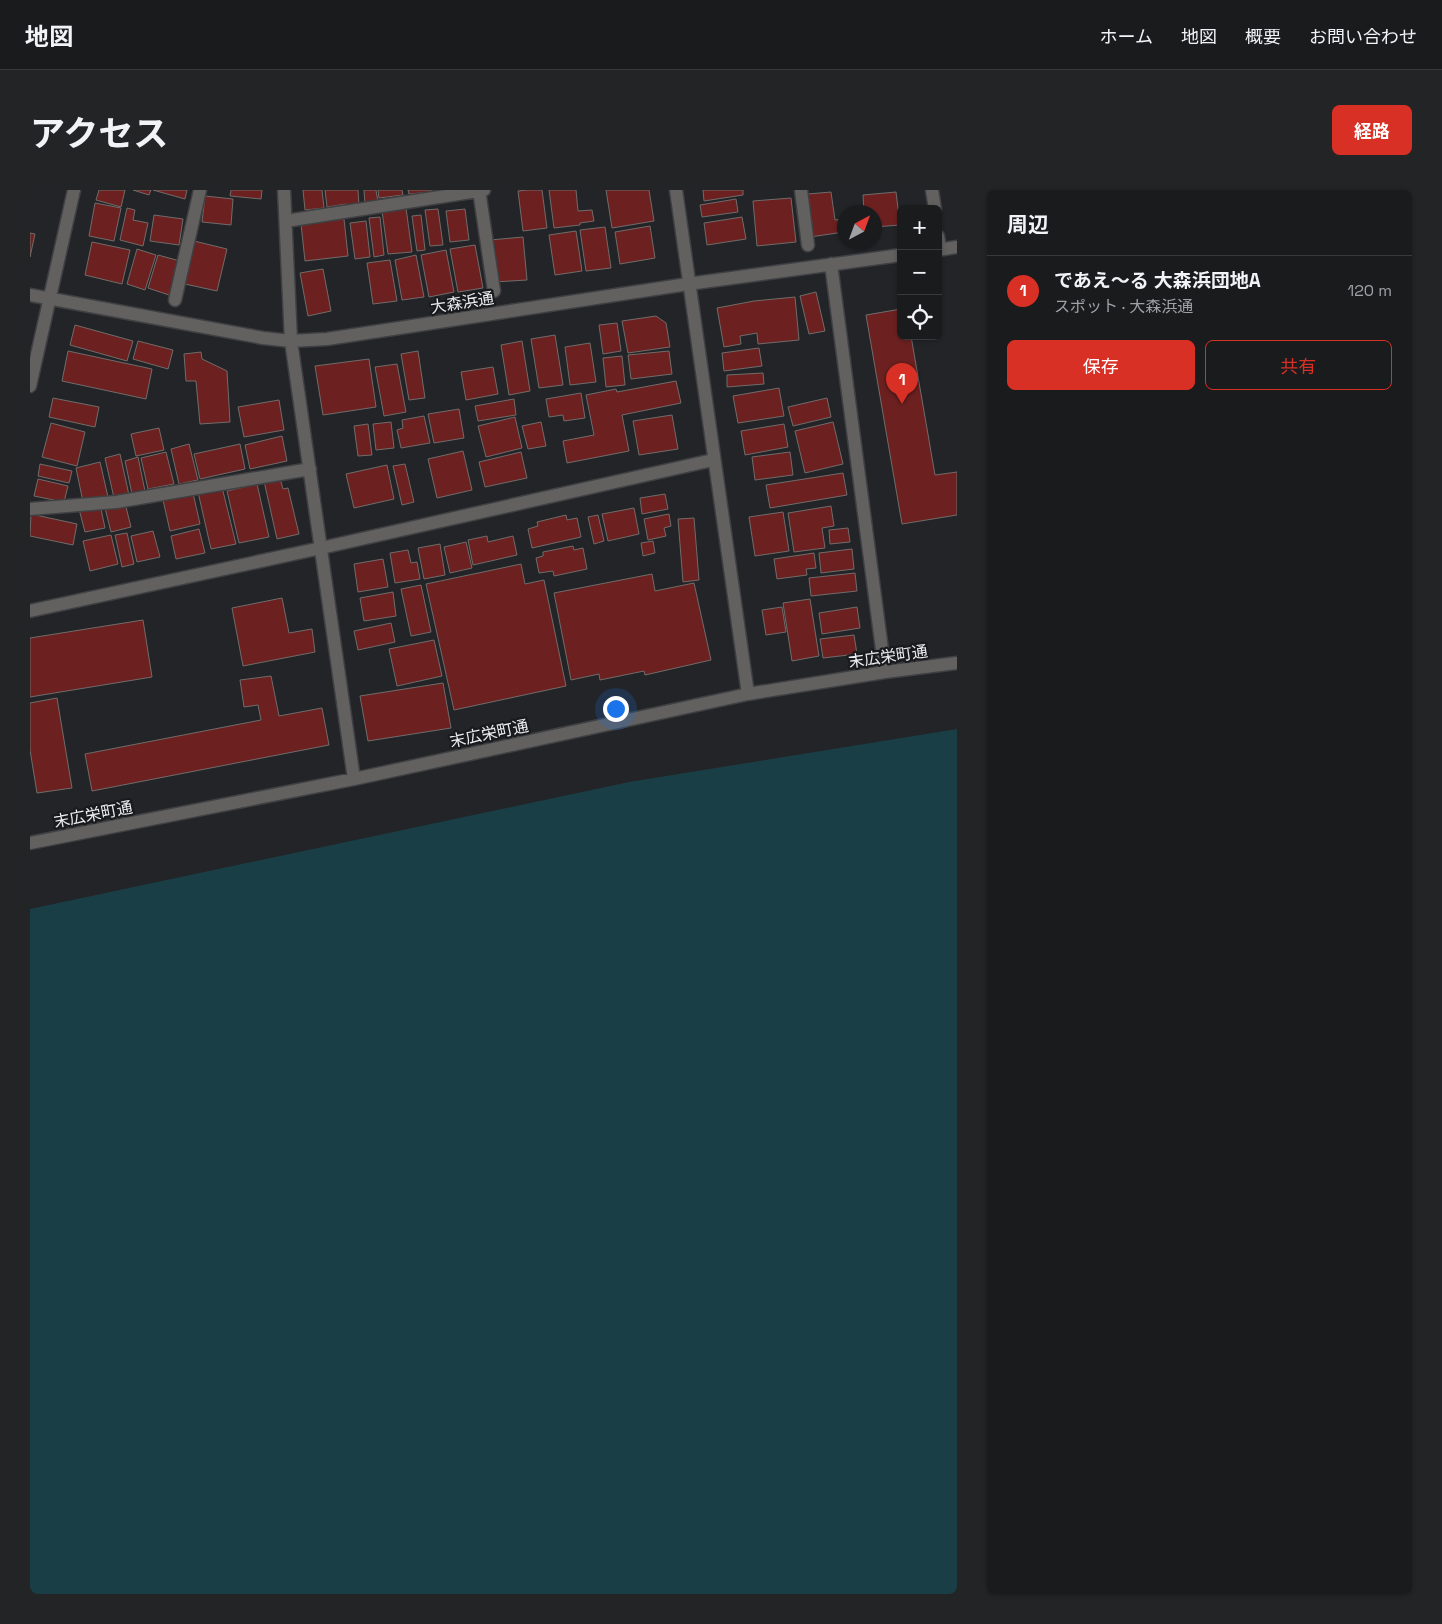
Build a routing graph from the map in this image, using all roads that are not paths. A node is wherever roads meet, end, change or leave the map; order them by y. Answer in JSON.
{"nodes":[{"id":1,"x":74,"y":190,"type":"edge"},
{"id":2,"x":200,"y":190,"type":"edge"},
{"id":3,"x":284,"y":190,"type":"edge"},
{"id":4,"x":481,"y":190,"type":"edge"},
{"id":5,"x":676,"y":190,"type":"edge"},
{"id":6,"x":801,"y":190,"type":"edge"},
{"id":7,"x":932,"y":190,"type":"edge"},
{"id":8,"x":934,"y":205,"type":"edge"},
{"id":9,"x":286,"y":221,"type":"junction"},
{"id":10,"x":808,"y":245,"type":"dead end"},
{"id":11,"x":957,"y":247,"type":"edge"},
{"id":12,"x":942,"y":250,"type":"edge"},
{"id":13,"x":897,"y":256,"type":"edge"},
{"id":14,"x":831,"y":264,"type":"junction"},
{"id":15,"x":688,"y":284,"type":"junction"},
{"id":16,"x":494,"y":291,"type":"dead end"},
{"id":17,"x":30,"y":295,"type":"edge"},
{"id":18,"x":48,"y":299,"type":"junction"},
{"id":19,"x":175,"y":300,"type":"dead end"},
{"id":20,"x":291,"y":341,"type":"junction"},
{"id":21,"x":30,"y":386,"type":"edge"},
{"id":22,"x":713,"y":460,"type":"junction"},
{"id":23,"x":310,"y":469,"type":"junction"},
{"id":24,"x":30,"y":509,"type":"edge"},
{"id":25,"x":320,"y":548,"type":"junction"},
{"id":26,"x":30,"y":611,"type":"edge"},
{"id":27,"x":957,"y":663,"type":"edge"},
{"id":28,"x":885,"y":672,"type":"junction"},
{"id":29,"x":748,"y":694,"type":"junction"},
{"id":30,"x":354,"y":779,"type":"junction"},
{"id":31,"x":30,"y":843,"type":"edge"}],
"edges":[{"from":1,"to":18,"type":"street"},
{"from":2,"to":19,"type":"street"},
{"from":3,"to":9,"type":"street"},
{"from":4,"to":9,"type":"street"},
{"from":4,"to":16,"type":"street"},
{"from":5,"to":15,"type":"street"},
{"from":6,"to":10,"type":"street"},
{"from":7,"to":8,"type":"street"},
{"from":9,"to":20,"type":"street"},
{"from":11,"to":12,"type":"street"},
{"from":13,"to":14,"type":"street","name":"大森浜通"},
{"from":14,"to":15,"type":"street","name":"大森浜通"},
{"from":14,"to":28,"type":"street"},
{"from":15,"to":20,"type":"street","name":"大森浜通"},
{"from":15,"to":22,"type":"street"},
{"from":17,"to":18,"type":"street","name":"大森浜通"},
{"from":18,"to":20,"type":"street","name":"大森浜通"},
{"from":18,"to":21,"type":"street"},
{"from":20,"to":23,"type":"street"},
{"from":22,"to":25,"type":"street"},
{"from":22,"to":29,"type":"street"},
{"from":23,"to":24,"type":"street"},
{"from":23,"to":25,"type":"street"},
{"from":25,"to":26,"type":"street"},
{"from":25,"to":30,"type":"street"},
{"from":27,"to":28,"type":"street","name":"末広栄町通"},
{"from":28,"to":29,"type":"street","name":"末広栄町通"},
{"from":29,"to":30,"type":"street","name":"末広栄町通"},
{"from":30,"to":31,"type":"street","name":"末広栄町通"}]}
